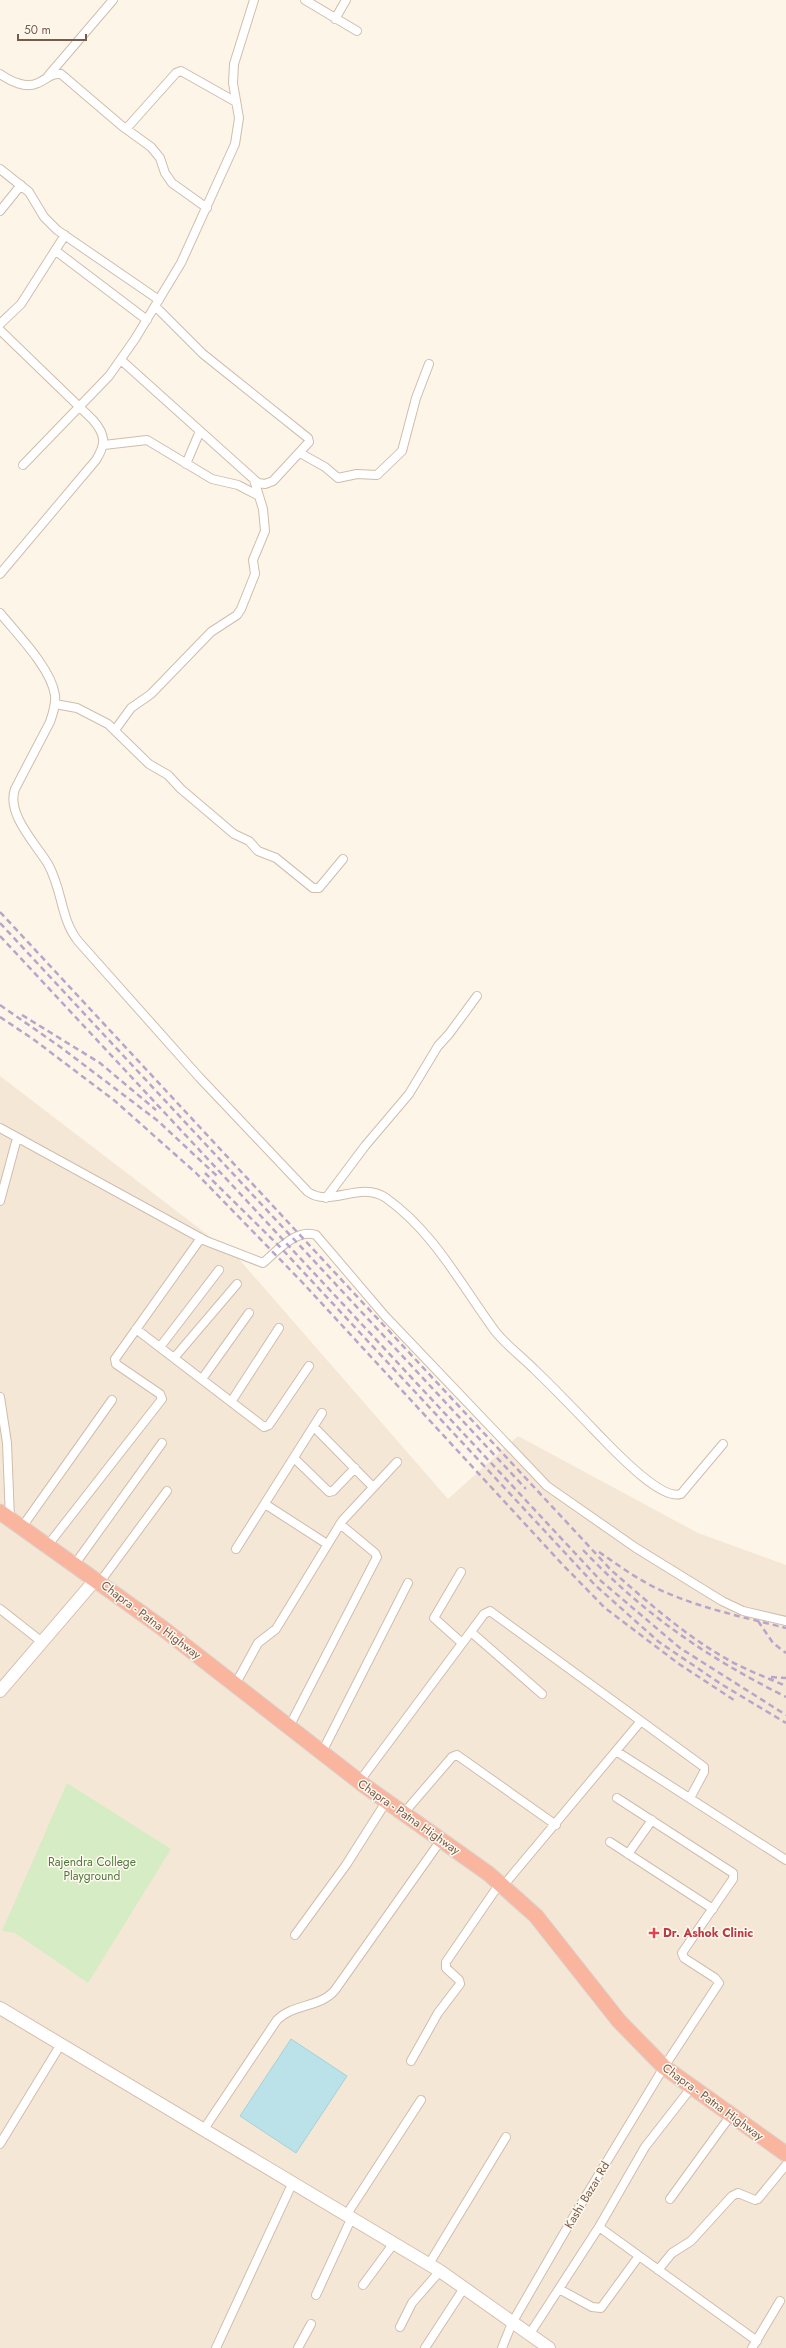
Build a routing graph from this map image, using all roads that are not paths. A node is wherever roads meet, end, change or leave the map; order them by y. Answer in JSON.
{"nodes":[{"id":1,"x":113,"y":0,"type":"edge"},
{"id":2,"x":254,"y":0,"type":"edge"},
{"id":3,"x":305,"y":0,"type":"edge"},
{"id":4,"x":346,"y":0,"type":"edge"},
{"id":5,"x":335,"y":19,"type":"junction"},
{"id":6,"x":357,"y":31,"type":"dead end"},
{"id":7,"x":0,"y":74,"type":"edge"},
{"id":8,"x":48,"y":77,"type":"junction"},
{"id":9,"x":236,"y":102,"type":"junction"},
{"id":10,"x":126,"y":129,"type":"junction"},
{"id":11,"x":0,"y":169,"type":"edge"},
{"id":12,"x":21,"y":185,"type":"junction"},
{"id":13,"x":207,"y":208,"type":"junction"},
{"id":14,"x":0,"y":211,"type":"edge"},
{"id":15,"x":65,"y":235,"type":"junction"},
{"id":16,"x":56,"y":251,"type":"junction"},
{"id":17,"x":157,"y":303,"type":"junction"},
{"id":18,"x":147,"y":320,"type":"junction"},
{"id":19,"x":0,"y":324,"type":"edge"},
{"id":20,"x":0,"y":330,"type":"edge"},
{"id":21,"x":121,"y":360,"type":"junction"},
{"id":22,"x":429,"y":364,"type":"dead end"},
{"id":23,"x":79,"y":407,"type":"junction"},
{"id":24,"x":200,"y":431,"type":"junction"},
{"id":25,"x":104,"y":445,"type":"junction"},
{"id":26,"x":300,"y":453,"type":"junction"},
{"id":27,"x":186,"y":464,"type":"junction"},
{"id":28,"x":23,"y":465,"type":"dead end"},
{"id":29,"x":254,"y":480,"type":"junction"},
{"id":30,"x":259,"y":496,"type":"junction"},
{"id":31,"x":0,"y":574,"type":"edge"},
{"id":32,"x":0,"y":613,"type":"edge"},
{"id":33,"x":55,"y":704,"type":"junction"},
{"id":34,"x":115,"y":730,"type":"junction"},
{"id":35,"x":343,"y":859,"type":"dead end"},
{"id":36,"x":476,"y":996,"type":"dead end"},
{"id":37,"x":0,"y":1128,"type":"edge"},
{"id":38,"x":18,"y":1138,"type":"junction"},
{"id":39,"x":326,"y":1198,"type":"junction"},
{"id":40,"x":0,"y":1201,"type":"edge"},
{"id":41,"x":201,"y":1238,"type":"junction"},
{"id":42,"x":220,"y":1270,"type":"dead end"},
{"id":43,"x":237,"y":1284,"type":"dead end"},
{"id":44,"x":249,"y":1313,"type":"dead end"},
{"id":45,"x":279,"y":1328,"type":"dead end"},
{"id":46,"x":136,"y":1329,"type":"junction"},
{"id":47,"x":160,"y":1347,"type":"junction"},
{"id":48,"x":174,"y":1358,"type":"junction"},
{"id":49,"x":309,"y":1366,"type":"dead end"},
{"id":50,"x":202,"y":1380,"type":"junction"},
{"id":51,"x":0,"y":1397,"type":"edge"},
{"id":52,"x":112,"y":1400,"type":"dead end"},
{"id":53,"x":231,"y":1402,"type":"junction"},
{"id":54,"x":322,"y":1413,"type":"dead end"},
{"id":55,"x":314,"y":1427,"type":"junction"},
{"id":56,"x":162,"y":1443,"type":"dead end"},
{"id":57,"x":724,"y":1444,"type":"dead end"},
{"id":58,"x":294,"y":1458,"type":"junction"},
{"id":59,"x":397,"y":1462,"type":"dead end"},
{"id":60,"x":355,"y":1468,"type":"junction"},
{"id":61,"x":374,"y":1486,"type":"junction"},
{"id":62,"x":167,"y":1491,"type":"dead end"},
{"id":63,"x":265,"y":1504,"type":"junction"},
{"id":64,"x":11,"y":1519,"type":"edge"},
{"id":65,"x":340,"y":1524,"type":"junction"},
{"id":66,"x":327,"y":1544,"type":"junction"},
{"id":67,"x":48,"y":1545,"type":"junction"},
{"id":68,"x":236,"y":1549,"type":"dead end"},
{"id":69,"x":75,"y":1564,"type":"junction"},
{"id":70,"x":461,"y":1572,"type":"dead end"},
{"id":71,"x":98,"y":1580,"type":"junction"},
{"id":72,"x":408,"y":1583,"type":"dead end"},
{"id":73,"x":0,"y":1609,"type":"edge"},
{"id":74,"x":786,"y":1621,"type":"edge"},
{"id":75,"x":471,"y":1632,"type":"junction"},
{"id":76,"x":42,"y":1642,"type":"junction"},
{"id":77,"x":462,"y":1643,"type":"junction"},
{"id":78,"x":235,"y":1685,"type":"junction"},
{"id":79,"x":0,"y":1691,"type":"edge"},
{"id":80,"x":542,"y":1694,"type":"dead end"},
{"id":81,"x":641,"y":1721,"type":"junction"},
{"id":82,"x":289,"y":1727,"type":"junction"},
{"id":83,"x":616,"y":1751,"type":"junction"},
{"id":84,"x":322,"y":1754,"type":"junction"},
{"id":85,"x":359,"y":1782,"type":"junction"},
{"id":86,"x":617,"y":1798,"type":"dead end"},
{"id":87,"x":690,"y":1798,"type":"junction"},
{"id":88,"x":386,"y":1802,"type":"junction"},
{"id":89,"x":403,"y":1814,"type":"junction"},
{"id":90,"x":652,"y":1820,"type":"junction"},
{"id":91,"x":556,"y":1825,"type":"junction"},
{"id":92,"x":441,"y":1840,"type":"junction"},
{"id":93,"x":610,"y":1842,"type":"dead end"},
{"id":94,"x":628,"y":1854,"type":"junction"},
{"id":95,"x":786,"y":1860,"type":"edge"},
{"id":96,"x":502,"y":1885,"type":"junction"},
{"id":97,"x":713,"y":1908,"type":"junction"},
{"id":98,"x":294,"y":1935,"type":"dead end"},
{"id":99,"x":0,"y":2008,"type":"edge"},
{"id":100,"x":61,"y":2044,"type":"junction"},
{"id":101,"x":411,"y":2061,"type":"dead end"},
{"id":102,"x":664,"y":2067,"type":"junction"},
{"id":103,"x":690,"y":2088,"type":"junction"},
{"id":104,"x":421,"y":2100,"type":"dead end"},
{"id":105,"x":731,"y":2115,"type":"junction"},
{"id":106,"x":204,"y":2129,"type":"junction"},
{"id":107,"x":506,"y":2136,"type":"dead end"},
{"id":108,"x":0,"y":2144,"type":"edge"},
{"id":109,"x":786,"y":2154,"type":"edge"},
{"id":110,"x":786,"y":2165,"type":"edge"},
{"id":111,"x":293,"y":2182,"type":"junction"},
{"id":112,"x":670,"y":2199,"type":"dead end"},
{"id":113,"x":350,"y":2216,"type":"junction"},
{"id":114,"x":599,"y":2227,"type":"junction"},
{"id":115,"x":394,"y":2243,"type":"junction"},
{"id":116,"x":639,"y":2256,"type":"junction"},
{"id":117,"x":429,"y":2264,"type":"junction"},
{"id":118,"x":658,"y":2270,"type":"junction"},
{"id":119,"x":440,"y":2271,"type":"junction"},
{"id":120,"x":363,"y":2285,"type":"dead end"},
{"id":121,"x":464,"y":2288,"type":"junction"},
{"id":122,"x":558,"y":2289,"type":"junction"},
{"id":123,"x":316,"y":2295,"type":"dead end"},
{"id":124,"x":780,"y":2301,"type":"dead end"},
{"id":125,"x":512,"y":2323,"type":"junction"},
{"id":126,"x":311,"y":2324,"type":"dead end"},
{"id":127,"x":400,"y":2327,"type":"dead end"},
{"id":128,"x":529,"y":2335,"type":"junction"},
{"id":129,"x":754,"y":2344,"type":"edge"},
{"id":130,"x":216,"y":2348,"type":"edge"},
{"id":131,"x":298,"y":2348,"type":"edge"},
{"id":132,"x":425,"y":2348,"type":"edge"},
{"id":133,"x":502,"y":2348,"type":"edge"},
{"id":134,"x":549,"y":2348,"type":"edge"}],
"edges":[{"from":1,"to":8,"type":"street"},
{"from":2,"to":9,"type":"street"},
{"from":3,"to":5,"type":"street"},
{"from":4,"to":5,"type":"street"},
{"from":5,"to":6,"type":"street"},
{"from":7,"to":8,"type":"street"},
{"from":8,"to":10,"type":"street"},
{"from":9,"to":10,"type":"street"},
{"from":9,"to":13,"type":"street"},
{"from":10,"to":13,"type":"street"},
{"from":11,"to":12,"type":"street"},
{"from":12,"to":14,"type":"street"},
{"from":12,"to":15,"type":"street"},
{"from":13,"to":17,"type":"street"},
{"from":15,"to":16,"type":"street"},
{"from":15,"to":17,"type":"street"},
{"from":16,"to":18,"type":"street"},
{"from":16,"to":19,"type":"street"},
{"from":17,"to":18,"type":"street"},
{"from":17,"to":26,"type":"street"},
{"from":18,"to":21,"type":"street"},
{"from":20,"to":23,"type":"street"},
{"from":21,"to":23,"type":"street"},
{"from":21,"to":24,"type":"street"},
{"from":22,"to":26,"type":"street"},
{"from":23,"to":25,"type":"street"},
{"from":23,"to":28,"type":"street"},
{"from":24,"to":27,"type":"street"},
{"from":24,"to":29,"type":"street"},
{"from":25,"to":27,"type":"street"},
{"from":25,"to":31,"type":"street"},
{"from":26,"to":29,"type":"street"},
{"from":27,"to":30,"type":"street"},
{"from":29,"to":30,"type":"street"},
{"from":30,"to":34,"type":"street"},
{"from":32,"to":33,"type":"street"},
{"from":33,"to":34,"type":"street"},
{"from":33,"to":39,"type":"street"},
{"from":34,"to":35,"type":"street"},
{"from":36,"to":39,"type":"street"},
{"from":37,"to":38,"type":"street"},
{"from":38,"to":40,"type":"street"},
{"from":38,"to":41,"type":"street"},
{"from":39,"to":57,"type":"street"},
{"from":41,"to":46,"type":"street"},
{"from":41,"to":74,"type":"street"},
{"from":42,"to":47,"type":"street"},
{"from":43,"to":48,"type":"street"},
{"from":44,"to":50,"type":"street"},
{"from":45,"to":53,"type":"street"},
{"from":46,"to":47,"type":"street"},
{"from":46,"to":67,"type":"street"},
{"from":47,"to":48,"type":"street"},
{"from":48,"to":50,"type":"street"},
{"from":49,"to":53,"type":"street"},
{"from":50,"to":53,"type":"street"},
{"from":51,"to":64,"type":"street"},
{"from":52,"to":64,"type":"street"},
{"from":54,"to":55,"type":"street"},
{"from":55,"to":58,"type":"street"},
{"from":55,"to":60,"type":"street"},
{"from":56,"to":69,"type":"street"},
{"from":58,"to":60,"type":"street"},
{"from":58,"to":63,"type":"street"},
{"from":59,"to":61,"type":"street"},
{"from":60,"to":61,"type":"street"},
{"from":61,"to":65,"type":"street"},
{"from":62,"to":71,"type":"street"},
{"from":63,"to":66,"type":"street"},
{"from":63,"to":68,"type":"street"},
{"from":64,"to":67,"type":"highway","name":"Chapra - Patna Highway"},
{"from":65,"to":66,"type":"street"},
{"from":65,"to":82,"type":"street"},
{"from":66,"to":78,"type":"street"},
{"from":67,"to":69,"type":"highway","name":"Chapra - Patna Highway"},
{"from":69,"to":71,"type":"highway","name":"Chapra - Patna Highway"},
{"from":70,"to":77,"type":"street"},
{"from":71,"to":76,"type":"street"},
{"from":71,"to":78,"type":"highway","name":"Chapra - Patna Highway"},
{"from":72,"to":84,"type":"street"},
{"from":73,"to":76,"type":"street"},
{"from":75,"to":77,"type":"street"},
{"from":75,"to":80,"type":"street"},
{"from":75,"to":81,"type":"street"},
{"from":76,"to":79,"type":"street"},
{"from":77,"to":85,"type":"street"},
{"from":78,"to":82,"type":"highway","name":"Chapra - Patna Highway"},
{"from":81,"to":83,"type":"street"},
{"from":81,"to":87,"type":"street"},
{"from":82,"to":84,"type":"highway","name":"Chapra - Patna Highway"},
{"from":83,"to":87,"type":"street"},
{"from":83,"to":91,"type":"street"},
{"from":84,"to":85,"type":"highway","name":"Chapra - Patna Highway"},
{"from":85,"to":88,"type":"highway","name":"Chapra - Patna Highway"},
{"from":86,"to":90,"type":"street"},
{"from":87,"to":95,"type":"street"},
{"from":88,"to":89,"type":"highway","name":"Chapra - Patna Highway"},
{"from":88,"to":98,"type":"street"},
{"from":89,"to":91,"type":"street"},
{"from":89,"to":92,"type":"highway","name":"Chapra - Patna Highway"},
{"from":90,"to":94,"type":"street"},
{"from":90,"to":97,"type":"street"},
{"from":91,"to":96,"type":"street"},
{"from":92,"to":96,"type":"highway","name":"Chapra - Patna Highway"},
{"from":92,"to":106,"type":"street"},
{"from":93,"to":94,"type":"street"},
{"from":94,"to":97,"type":"street"},
{"from":96,"to":101,"type":"street"},
{"from":96,"to":102,"type":"highway","name":"Chapra - Patna Highway"},
{"from":97,"to":102,"type":"street","name":"Kashi Bazar Rd"},
{"from":99,"to":100,"type":"street"},
{"from":100,"to":106,"type":"street"},
{"from":100,"to":108,"type":"street"},
{"from":102,"to":103,"type":"highway","name":"Chapra - Patna Highway"},
{"from":102,"to":125,"type":"street","name":"Kashi Bazar Rd"},
{"from":103,"to":105,"type":"highway","name":"Chapra - Patna Highway"},
{"from":103,"to":114,"type":"street"},
{"from":104,"to":113,"type":"street"},
{"from":105,"to":109,"type":"highway","name":"Chapra - Patna Highway"},
{"from":105,"to":112,"type":"street"},
{"from":106,"to":111,"type":"street"},
{"from":107,"to":117,"type":"street"},
{"from":110,"to":118,"type":"street"},
{"from":111,"to":113,"type":"street"},
{"from":111,"to":130,"type":"street"},
{"from":113,"to":115,"type":"street"},
{"from":113,"to":123,"type":"street"},
{"from":114,"to":116,"type":"street"},
{"from":114,"to":122,"type":"street"},
{"from":115,"to":117,"type":"street"},
{"from":115,"to":120,"type":"street"},
{"from":116,"to":118,"type":"street"},
{"from":116,"to":122,"type":"street"},
{"from":117,"to":119,"type":"street"},
{"from":118,"to":129,"type":"street"},
{"from":119,"to":121,"type":"street"},
{"from":119,"to":127,"type":"street"},
{"from":121,"to":125,"type":"street"},
{"from":121,"to":132,"type":"street"},
{"from":122,"to":128,"type":"street"},
{"from":124,"to":129,"type":"street"},
{"from":125,"to":128,"type":"street"},
{"from":125,"to":133,"type":"street","name":"Kashi Bazar Rd"},
{"from":126,"to":131,"type":"street"},
{"from":128,"to":134,"type":"street"}]}
